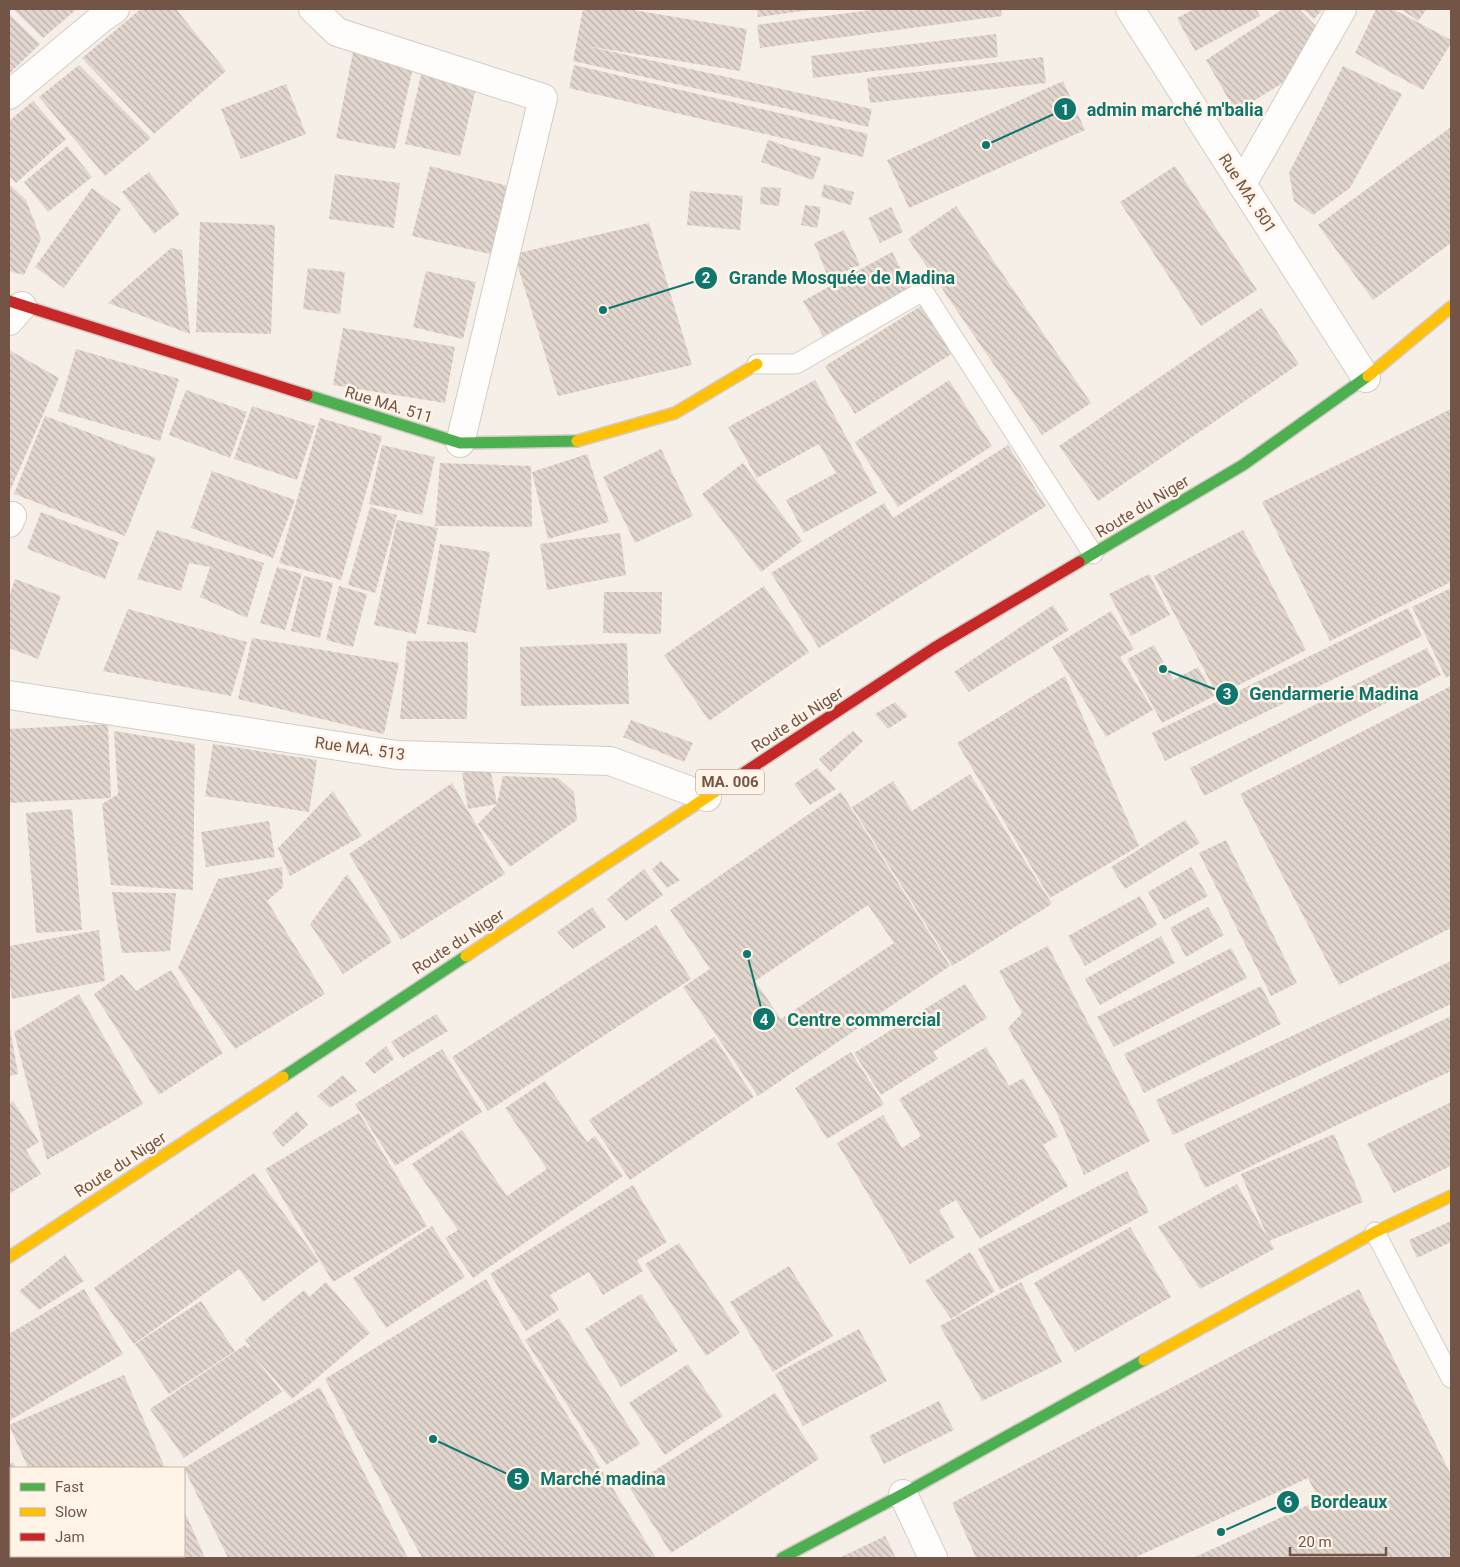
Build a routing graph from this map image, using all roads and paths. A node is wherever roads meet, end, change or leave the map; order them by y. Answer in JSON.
{"nodes":[{"id":1,"x":115,"y":9,"type":"edge"},
{"id":2,"x":312,"y":9,"type":"edge"},
{"id":3,"x":1130,"y":9,"type":"edge"},
{"id":4,"x":1342,"y":9,"type":"edge"},
{"id":5,"x":9,"y":95,"type":"edge"},
{"id":6,"x":1242,"y":184,"type":"junction"},
{"id":7,"x":1451,"y":307,"type":"edge"},
{"id":8,"x":13,"y":309,"type":"edge"},
{"id":9,"x":757,"y":364,"type":"joint"},
{"id":10,"x":1366,"y":378,"type":"junction"},
{"id":11,"x":460,"y":443,"type":"junction"},
{"id":12,"x":1093,"y":554,"type":"junction"},
{"id":13,"x":9,"y":696,"type":"edge"},
{"id":14,"x":707,"y":797,"type":"junction"},
{"id":15,"x":1451,"y":1196,"type":"edge"},
{"id":16,"x":1375,"y":1232,"type":"junction"},
{"id":17,"x":9,"y":1257,"type":"edge"},
{"id":18,"x":1451,"y":1378,"type":"edge"},
{"id":19,"x":903,"y":1494,"type":"junction"},
{"id":20,"x":782,"y":1558,"type":"edge"},
{"id":21,"x":933,"y":1558,"type":"edge"}],
"edges":[{"from":1,"to":5,"type":"street"},
{"from":2,"to":11,"type":"street"},
{"from":3,"to":6,"type":"street","name":"Rue MA. 501"},
{"from":4,"to":6,"type":"street"},
{"from":6,"to":10,"type":"street","name":"Rue MA. 501"},
{"from":7,"to":10,"type":"main road","name":"Route du Niger","number":"MA. 006"},
{"from":8,"to":11,"type":"main road","name":"Rue MA. 511"},
{"from":9,"to":11,"type":"main road","name":"Rue MA. 511"},
{"from":9,"to":12,"type":"lane"},
{"from":10,"to":12,"type":"main road","name":"Route du Niger","number":"MA. 006"},
{"from":12,"to":14,"type":"main road","name":"Route du Niger","number":"MA. 006"},
{"from":13,"to":14,"type":"street","name":"Rue MA. 513"},
{"from":14,"to":17,"type":"main road","name":"Route du Niger","number":"MA. 006"},
{"from":15,"to":16,"type":"main road"},
{"from":16,"to":18,"type":"lane"},
{"from":16,"to":19,"type":"main road"},
{"from":19,"to":20,"type":"main road"},
{"from":19,"to":21,"type":"street"}]}
